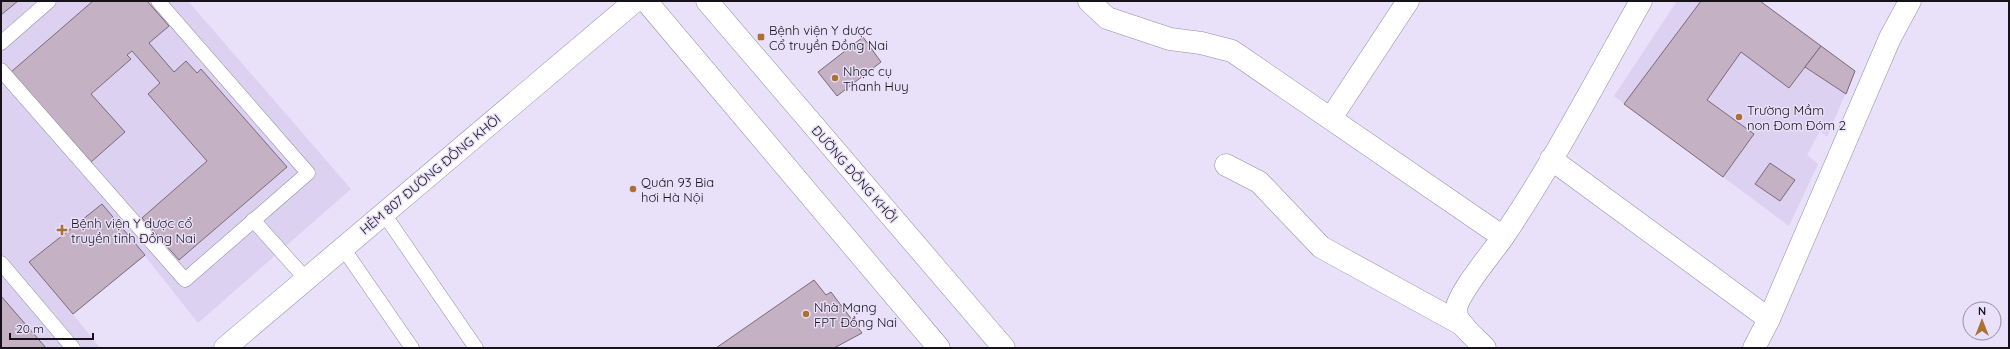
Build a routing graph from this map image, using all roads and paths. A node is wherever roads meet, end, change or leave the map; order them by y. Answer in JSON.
{"nodes":[{"id":1,"x":49,"y":1,"type":"edge"},
{"id":2,"x":158,"y":1,"type":"edge"},
{"id":3,"x":635,"y":1,"type":"edge"},
{"id":4,"x":646,"y":1,"type":"edge"},
{"id":5,"x":707,"y":1,"type":"edge"},
{"id":6,"x":1088,"y":1,"type":"edge"},
{"id":7,"x":1408,"y":1,"type":"edge"},
{"id":8,"x":1640,"y":1,"type":"edge"},
{"id":9,"x":1910,"y":1,"type":"edge"},
{"id":10,"x":1,"y":43,"type":"edge"},
{"id":11,"x":1,"y":70,"type":"edge"},
{"id":12,"x":1331,"y":118,"type":"junction"},
{"id":13,"x":1551,"y":159,"type":"junction"},
{"id":14,"x":1226,"y":165,"type":"dead end"},
{"id":15,"x":384,"y":214,"type":"junction"},
{"id":16,"x":253,"y":220,"type":"junction"},
{"id":17,"x":1503,"y":237,"type":"junction"},
{"id":18,"x":343,"y":248,"type":"junction"},
{"id":19,"x":1,"y":262,"type":"edge"},
{"id":20,"x":306,"y":279,"type":"junction"},
{"id":21,"x":1769,"y":318,"type":"junction"},
{"id":22,"x":1463,"y":326,"type":"junction"},
{"id":23,"x":73,"y":348,"type":"edge"},
{"id":24,"x":225,"y":348,"type":"edge"},
{"id":25,"x":412,"y":348,"type":"edge"},
{"id":26,"x":476,"y":348,"type":"edge"},
{"id":27,"x":939,"y":348,"type":"edge"},
{"id":28,"x":1004,"y":348,"type":"edge"},
{"id":29,"x":1485,"y":348,"type":"edge"},
{"id":30,"x":1754,"y":348,"type":"edge"}],
"edges":[{"from":1,"to":10,"type":"lane"},
{"from":2,"to":16,"type":"lane"},
{"from":3,"to":15,"type":"street","name":"HẺM 807 ĐƯỜNG ĐỒNG KHỞI"},
{"from":4,"to":27,"type":"street"},
{"from":5,"to":28,"type":"street","name":"ĐƯỜNG ĐỒNG KHỞI"},
{"from":6,"to":12,"type":"street"},
{"from":7,"to":12,"type":"street"},
{"from":8,"to":13,"type":"street"},
{"from":9,"to":21,"type":"street"},
{"from":11,"to":16,"type":"lane"},
{"from":12,"to":17,"type":"street"},
{"from":13,"to":17,"type":"street"},
{"from":13,"to":21,"type":"street"},
{"from":14,"to":22,"type":"street"},
{"from":15,"to":18,"type":"street","name":"HẺM 807 ĐƯỜNG ĐỒNG KHỞI"},
{"from":15,"to":26,"type":"lane"},
{"from":16,"to":20,"type":"lane"},
{"from":17,"to":22,"type":"street"},
{"from":18,"to":20,"type":"street","name":"HẺM 807 ĐƯỜNG ĐỒNG KHỞI"},
{"from":18,"to":25,"type":"lane"},
{"from":19,"to":23,"type":"lane"},
{"from":20,"to":24,"type":"street","name":"HẺM 807 ĐƯỜNG ĐỒNG KHỞI"},
{"from":21,"to":30,"type":"street"},
{"from":22,"to":29,"type":"street"}]}
